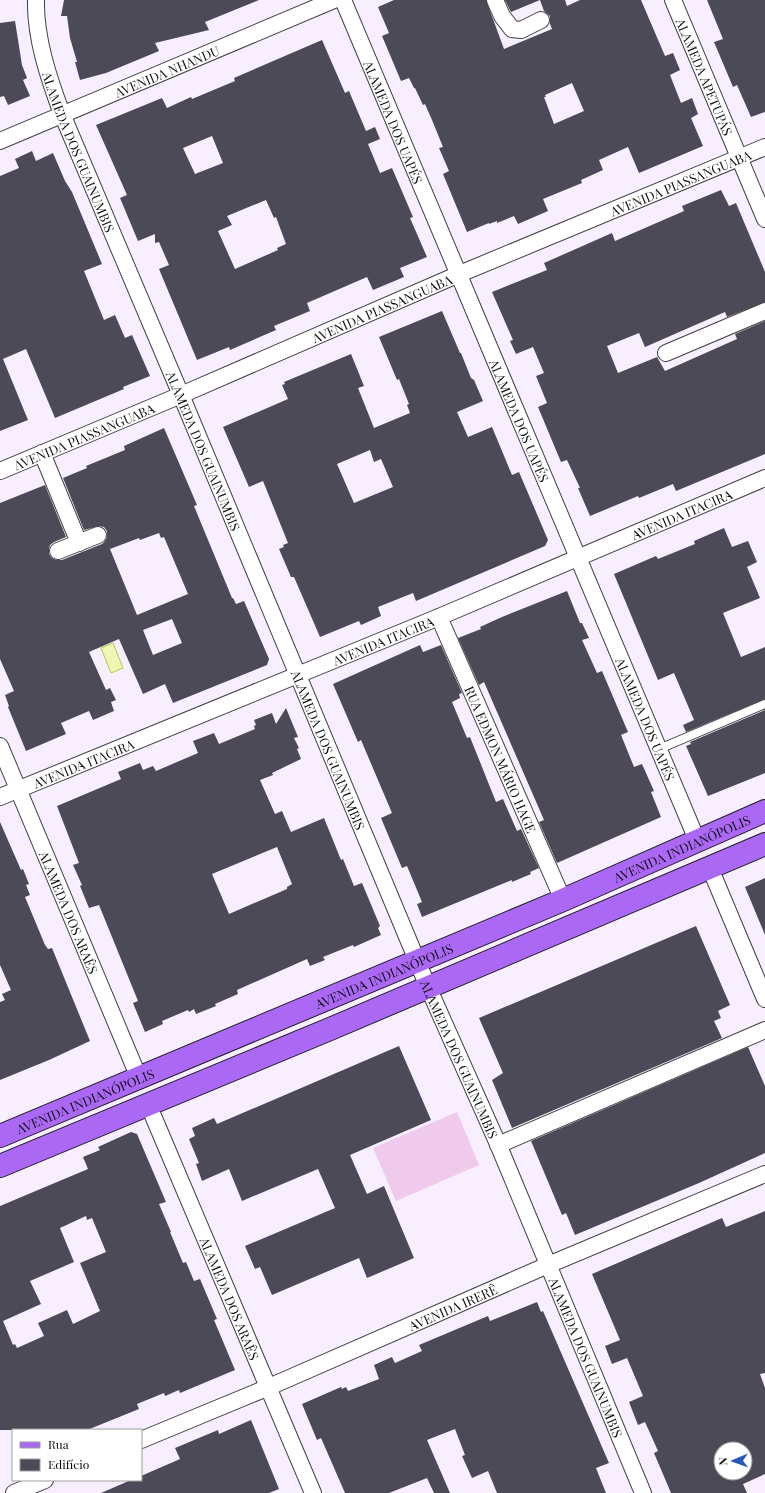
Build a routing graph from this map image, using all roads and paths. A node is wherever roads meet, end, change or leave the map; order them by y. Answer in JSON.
{"nodes":[{"id":1,"x":36,"y":0,"type":"edge"},
{"id":2,"x":334,"y":0,"type":"edge"},
{"id":3,"x":343,"y":0,"type":"edge"},
{"id":4,"x":495,"y":0,"type":"edge"},
{"id":5,"x":673,"y":0,"type":"edge"},
{"id":6,"x":541,"y":20,"type":"dead end"},
{"id":7,"x":62,"y":114,"type":"junction"},
{"id":8,"x":0,"y":141,"type":"edge"},
{"id":9,"x":765,"y":147,"type":"edge"},
{"id":10,"x":739,"y":158,"type":"junction"},
{"id":11,"x":765,"y":219,"type":"edge"},
{"id":12,"x":457,"y":275,"type":"junction"},
{"id":13,"x":765,"y":311,"type":"edge"},
{"id":14,"x":666,"y":353,"type":"dead end"},
{"id":15,"x":182,"y":396,"type":"junction"},
{"id":16,"x":42,"y":453,"type":"junction"},
{"id":17,"x":0,"y":471,"type":"edge"},
{"id":18,"x":765,"y":478,"type":"edge"},
{"id":19,"x":98,"y":535,"type":"dead end"},
{"id":20,"x":79,"y":543,"type":"junction"},
{"id":21,"x":58,"y":551,"type":"dead end"},
{"id":22,"x":579,"y":557,"type":"junction"},
{"id":23,"x":439,"y":617,"type":"junction"},
{"id":24,"x":298,"y":675,"type":"junction"},
{"id":25,"x":765,"y":704,"type":"edge"},
{"id":26,"x":0,"y":746,"type":"edge"},
{"id":27,"x":659,"y":749,"type":"junction"},
{"id":28,"x":18,"y":789,"type":"junction"},
{"id":29,"x":0,"y":797,"type":"edge"},
{"id":30,"x":765,"y":811,"type":"edge"},
{"id":31,"x":697,"y":840,"type":"junction"},
{"id":32,"x":765,"y":844,"type":"edge"},
{"id":33,"x":710,"y":868,"type":"junction"},
{"id":34,"x":563,"y":900,"type":"junction"},
{"id":35,"x":418,"y":961,"type":"junction"},
{"id":36,"x":428,"y":987,"type":"junction"},
{"id":37,"x":765,"y":999,"type":"edge"},
{"id":38,"x":765,"y":1030,"type":"edge"},
{"id":39,"x":139,"y":1078,"type":"junction"},
{"id":40,"x":148,"y":1104,"type":"junction"},
{"id":41,"x":0,"y":1136,"type":"edge"},
{"id":42,"x":498,"y":1145,"type":"junction"},
{"id":43,"x":0,"y":1166,"type":"edge"},
{"id":44,"x":765,"y":1174,"type":"edge"},
{"id":45,"x":548,"y":1265,"type":"junction"},
{"id":46,"x":269,"y":1387,"type":"junction"},
{"id":47,"x":142,"y":1440,"type":"edge"},
{"id":48,"x":43,"y":1481,"type":"edge"},
{"id":49,"x":14,"y":1493,"type":"edge"},
{"id":50,"x":313,"y":1493,"type":"edge"},
{"id":51,"x":643,"y":1493,"type":"edge"}],
"edges":[{"from":1,"to":7,"type":"street","name":"ALAMEDA DOS GUAINUMBIS"},
{"from":2,"to":7,"type":"street","name":"AVENIDA NHANDU"},
{"from":3,"to":12,"type":"street","name":"ALAMEDA DOS UAPÉS"},
{"from":4,"to":6,"type":"street"},
{"from":5,"to":10,"type":"street","name":"ALAMEDA APETUPÁS"},
{"from":7,"to":8,"type":"street","name":"AVENIDA NHANDU"},
{"from":7,"to":15,"type":"street","name":"ALAMEDA DOS GUAINUMBIS"},
{"from":9,"to":10,"type":"street","name":"AVENIDA PIASSANGUABA"},
{"from":10,"to":11,"type":"street","name":"ALAMEDA APETUPÁS"},
{"from":10,"to":12,"type":"street","name":"AVENIDA PIASSANGUABA"},
{"from":12,"to":15,"type":"street","name":"AVENIDA PIASSANGUABA"},
{"from":12,"to":22,"type":"street","name":"ALAMEDA DOS UAPÉS"},
{"from":13,"to":14,"type":"street"},
{"from":15,"to":16,"type":"street","name":"AVENIDA PIASSANGUABA"},
{"from":15,"to":24,"type":"street","name":"ALAMEDA DOS GUAINUMBIS"},
{"from":16,"to":17,"type":"street","name":"AVENIDA PIASSANGUABA"},
{"from":16,"to":20,"type":"street"},
{"from":18,"to":22,"type":"street","name":"AVENIDA ITACIRA"},
{"from":19,"to":20,"type":"street"},
{"from":20,"to":21,"type":"street"},
{"from":22,"to":23,"type":"street","name":"AVENIDA ITACIRA"},
{"from":22,"to":27,"type":"street","name":"ALAMEDA DOS UAPÉS"},
{"from":23,"to":24,"type":"street","name":"AVENIDA ITACIRA"},
{"from":23,"to":34,"type":"street","name":"RUA EDMON MÁRIO HAGE"},
{"from":24,"to":28,"type":"street","name":"AVENIDA ITACIRA"},
{"from":24,"to":35,"type":"street","name":"ALAMEDA DOS GUAINUMBIS"},
{"from":25,"to":27,"type":"lane"},
{"from":26,"to":28,"type":"street","name":"ALAMEDA DOS ARAÊS"},
{"from":27,"to":31,"type":"street","name":"ALAMEDA DOS UAPÉS"},
{"from":28,"to":29,"type":"street","name":"AVENIDA ITACIRA"},
{"from":28,"to":39,"type":"street","name":"ALAMEDA DOS ARAÊS"},
{"from":30,"to":31,"type":"main road","name":"AVENIDA INDIANÓPOLIS"},
{"from":31,"to":34,"type":"main road","name":"AVENIDA INDIANÓPOLIS"},
{"from":32,"to":33,"type":"main road"},
{"from":33,"to":36,"type":"main road"},
{"from":33,"to":37,"type":"street"},
{"from":34,"to":35,"type":"main road","name":"AVENIDA INDIANÓPOLIS"},
{"from":35,"to":36,"type":"street","name":"ALAMEDA DOS GUAINUMBIS"},
{"from":35,"to":39,"type":"main road","name":"AVENIDA INDIANÓPOLIS"},
{"from":36,"to":40,"type":"main road"},
{"from":36,"to":42,"type":"street","name":"ALAMEDA DOS GUAINUMBIS"},
{"from":38,"to":42,"type":"street"},
{"from":39,"to":41,"type":"main road","name":"AVENIDA INDIANÓPOLIS"},
{"from":40,"to":43,"type":"main road"},
{"from":40,"to":46,"type":"street","name":"ALAMEDA DOS ARAÊS"},
{"from":42,"to":45,"type":"street","name":"ALAMEDA DOS GUAINUMBIS"},
{"from":44,"to":45,"type":"street","name":"AVENIDA IRERÊ"},
{"from":45,"to":46,"type":"street","name":"AVENIDA IRERÊ"},
{"from":45,"to":51,"type":"street","name":"ALAMEDA DOS GUAINUMBIS"},
{"from":46,"to":47,"type":"street","name":"AVENIDA IRERÊ"},
{"from":46,"to":50,"type":"street","name":"ALAMEDA DOS ARAÊS"},
{"from":48,"to":49,"type":"street"}]}
